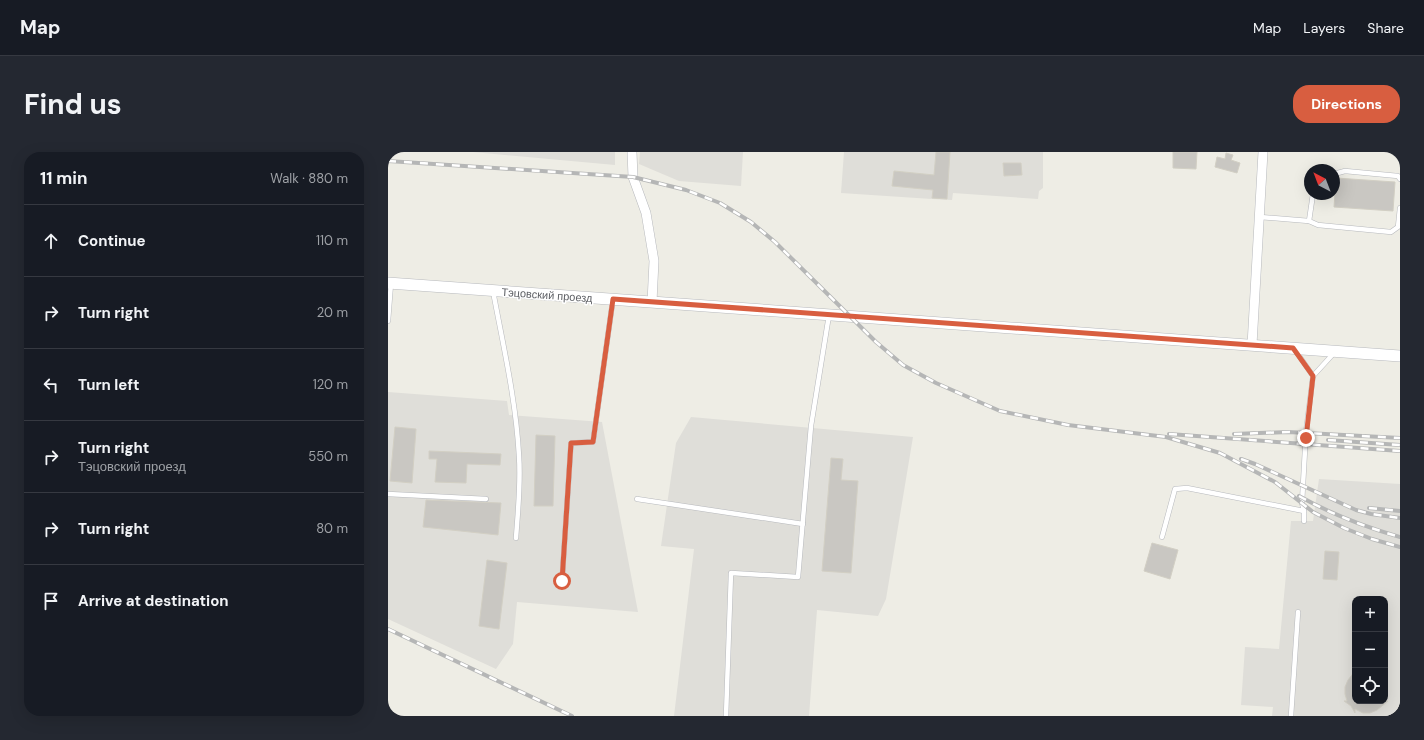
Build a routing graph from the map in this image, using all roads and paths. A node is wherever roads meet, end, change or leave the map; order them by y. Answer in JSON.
{"nodes":[{"id":1,"x":632,"y":152,"type":"edge"},
{"id":2,"x":1263,"y":152,"type":"edge"},
{"id":3,"x":1340,"y":172,"type":"edge"},
{"id":4,"x":1400,"y":179,"type":"edge"},
{"id":5,"x":1312,"y":200,"type":"edge"},
{"id":6,"x":1400,"y":208,"type":"edge"},
{"id":7,"x":1260,"y":217,"type":"junction"},
{"id":8,"x":1309,"y":221,"type":"junction"},
{"id":9,"x":390,"y":283,"type":"edge"},
{"id":10,"x":493,"y":291,"type":"junction"},
{"id":11,"x":613,"y":299,"type":"junction"},
{"id":12,"x":652,"y":302,"type":"junction"},
{"id":13,"x":828,"y":315,"type":"junction"},
{"id":14,"x":388,"y":321,"type":"edge"},
{"id":15,"x":1252,"y":345,"type":"junction"},
{"id":16,"x":1293,"y":348,"type":"junction"},
{"id":17,"x":1336,"y":352,"type":"junction"},
{"id":18,"x":1400,"y":356,"type":"edge"},
{"id":19,"x":1313,"y":376,"type":"junction"},
{"id":20,"x":388,"y":494,"type":"edge"},
{"id":21,"x":486,"y":499,"type":"dead end"},
{"id":22,"x":637,"y":499,"type":"dead end"},
{"id":23,"x":1304,"y":511,"type":"junction"},
{"id":24,"x":1304,"y":521,"type":"dead end"},
{"id":25,"x":803,"y":524,"type":"junction"},
{"id":26,"x":1162,"y":537,"type":"dead end"},
{"id":27,"x":516,"y":538,"type":"dead end"},
{"id":28,"x":562,"y":581,"type":"dead end"},
{"id":29,"x":1298,"y":612,"type":"dead end"},
{"id":30,"x":726,"y":716,"type":"edge"},
{"id":31,"x":1291,"y":716,"type":"edge"}],
"edges":[{"from":1,"to":12,"type":"street"},
{"from":2,"to":7,"type":"street"},
{"from":3,"to":4,"type":"lane"},
{"from":5,"to":8,"type":"lane"},
{"from":6,"to":8,"type":"lane"},
{"from":7,"to":8,"type":"lane"},
{"from":7,"to":15,"type":"street"},
{"from":9,"to":10,"type":"street","name":"Тэцовский проезд"},
{"from":9,"to":14,"type":"lane"},
{"from":10,"to":11,"type":"street","name":"Тэцовский проезд"},
{"from":10,"to":27,"type":"lane"},
{"from":11,"to":12,"type":"street","name":"Тэцовский проезд"},
{"from":11,"to":28,"type":"lane"},
{"from":12,"to":13,"type":"street","name":"Тэцовский проезд"},
{"from":13,"to":15,"type":"street","name":"Тэцовский проезд"},
{"from":13,"to":25,"type":"lane"},
{"from":15,"to":16,"type":"street","name":"Тэцовский проезд"},
{"from":16,"to":17,"type":"street","name":"Тэцовский проезд"},
{"from":16,"to":19,"type":"lane"},
{"from":17,"to":18,"type":"street","name":"Тэцовский проезд"},
{"from":17,"to":19,"type":"lane"},
{"from":19,"to":23,"type":"lane"},
{"from":20,"to":21,"type":"lane"},
{"from":22,"to":25,"type":"lane"},
{"from":23,"to":24,"type":"lane"},
{"from":23,"to":26,"type":"lane"},
{"from":25,"to":30,"type":"lane"},
{"from":29,"to":31,"type":"lane"}]}
